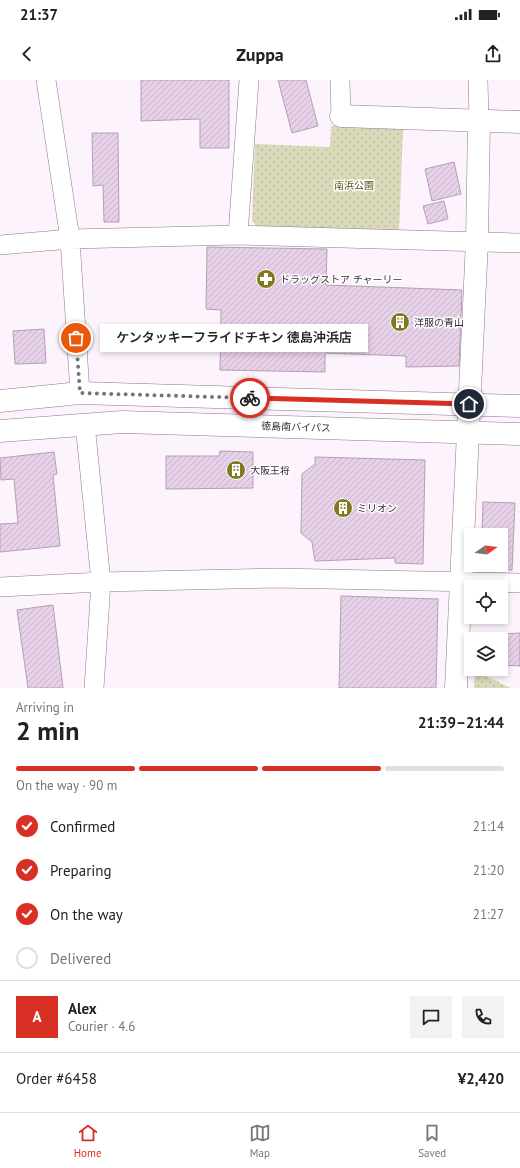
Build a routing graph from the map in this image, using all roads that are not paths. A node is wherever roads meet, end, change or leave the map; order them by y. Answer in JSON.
{"nodes":[{"id":1,"x":46,"y":80,"type":"edge"},
{"id":2,"x":249,"y":80,"type":"edge"},
{"id":3,"x":340,"y":80,"type":"edge"},
{"id":4,"x":478,"y":80,"type":"edge"},
{"id":5,"x":341,"y":116,"type":"joint"},
{"id":6,"x":479,"y":121,"type":"junction"},
{"id":7,"x":520,"y":122,"type":"edge"},
{"id":8,"x":238,"y":235,"type":"junction"},
{"id":9,"x":70,"y":240,"type":"junction"},
{"id":10,"x":477,"y":242,"type":"junction"},
{"id":11,"x":520,"y":243,"type":"edge"},
{"id":12,"x":0,"y":244,"type":"edge"},
{"id":13,"x":80,"y":393,"type":"junction"},
{"id":14,"x":0,"y":401,"type":"edge"},
{"id":15,"x":469,"y":404,"type":"junction"},
{"id":16,"x":520,"y":406,"type":"edge"},
{"id":17,"x":85,"y":424,"type":"junction"},
{"id":18,"x":0,"y":431,"type":"edge"},
{"id":19,"x":468,"y":432,"type":"junction"},
{"id":20,"x":520,"y":434,"type":"edge"},
{"id":21,"x":461,"y":581,"type":"junction"},
{"id":22,"x":101,"y":582,"type":"junction"},
{"id":23,"x":520,"y":583,"type":"edge"},
{"id":24,"x":0,"y":587,"type":"edge"},
{"id":25,"x":94,"y":688,"type":"edge"},
{"id":26,"x":456,"y":688,"type":"edge"}],
"edges":[{"from":1,"to":9,"type":"street"},
{"from":2,"to":8,"type":"street"},
{"from":3,"to":5,"type":"street"},
{"from":4,"to":6,"type":"street"},
{"from":5,"to":6,"type":"main road"},
{"from":6,"to":7,"type":"main road"},
{"from":6,"to":10,"type":"main road"},
{"from":8,"to":9,"type":"street"},
{"from":8,"to":10,"type":"street"},
{"from":9,"to":12,"type":"street"},
{"from":9,"to":13,"type":"street"},
{"from":10,"to":11,"type":"street"},
{"from":10,"to":15,"type":"main road"},
{"from":13,"to":14,"type":"main road"},
{"from":13,"to":15,"type":"main road"},
{"from":15,"to":16,"type":"main road"},
{"from":15,"to":19,"type":"main road"},
{"from":17,"to":18,"type":"main road","name":"徳島南バイパス"},
{"from":17,"to":19,"type":"main road","name":"徳島南バイパス"},
{"from":17,"to":22,"type":"street"},
{"from":19,"to":20,"type":"main road","name":"徳島南バイパス"},
{"from":19,"to":21,"type":"main road"},
{"from":21,"to":22,"type":"street"},
{"from":21,"to":23,"type":"street"},
{"from":21,"to":26,"type":"main road"},
{"from":22,"to":24,"type":"street"},
{"from":22,"to":25,"type":"street"}]}
